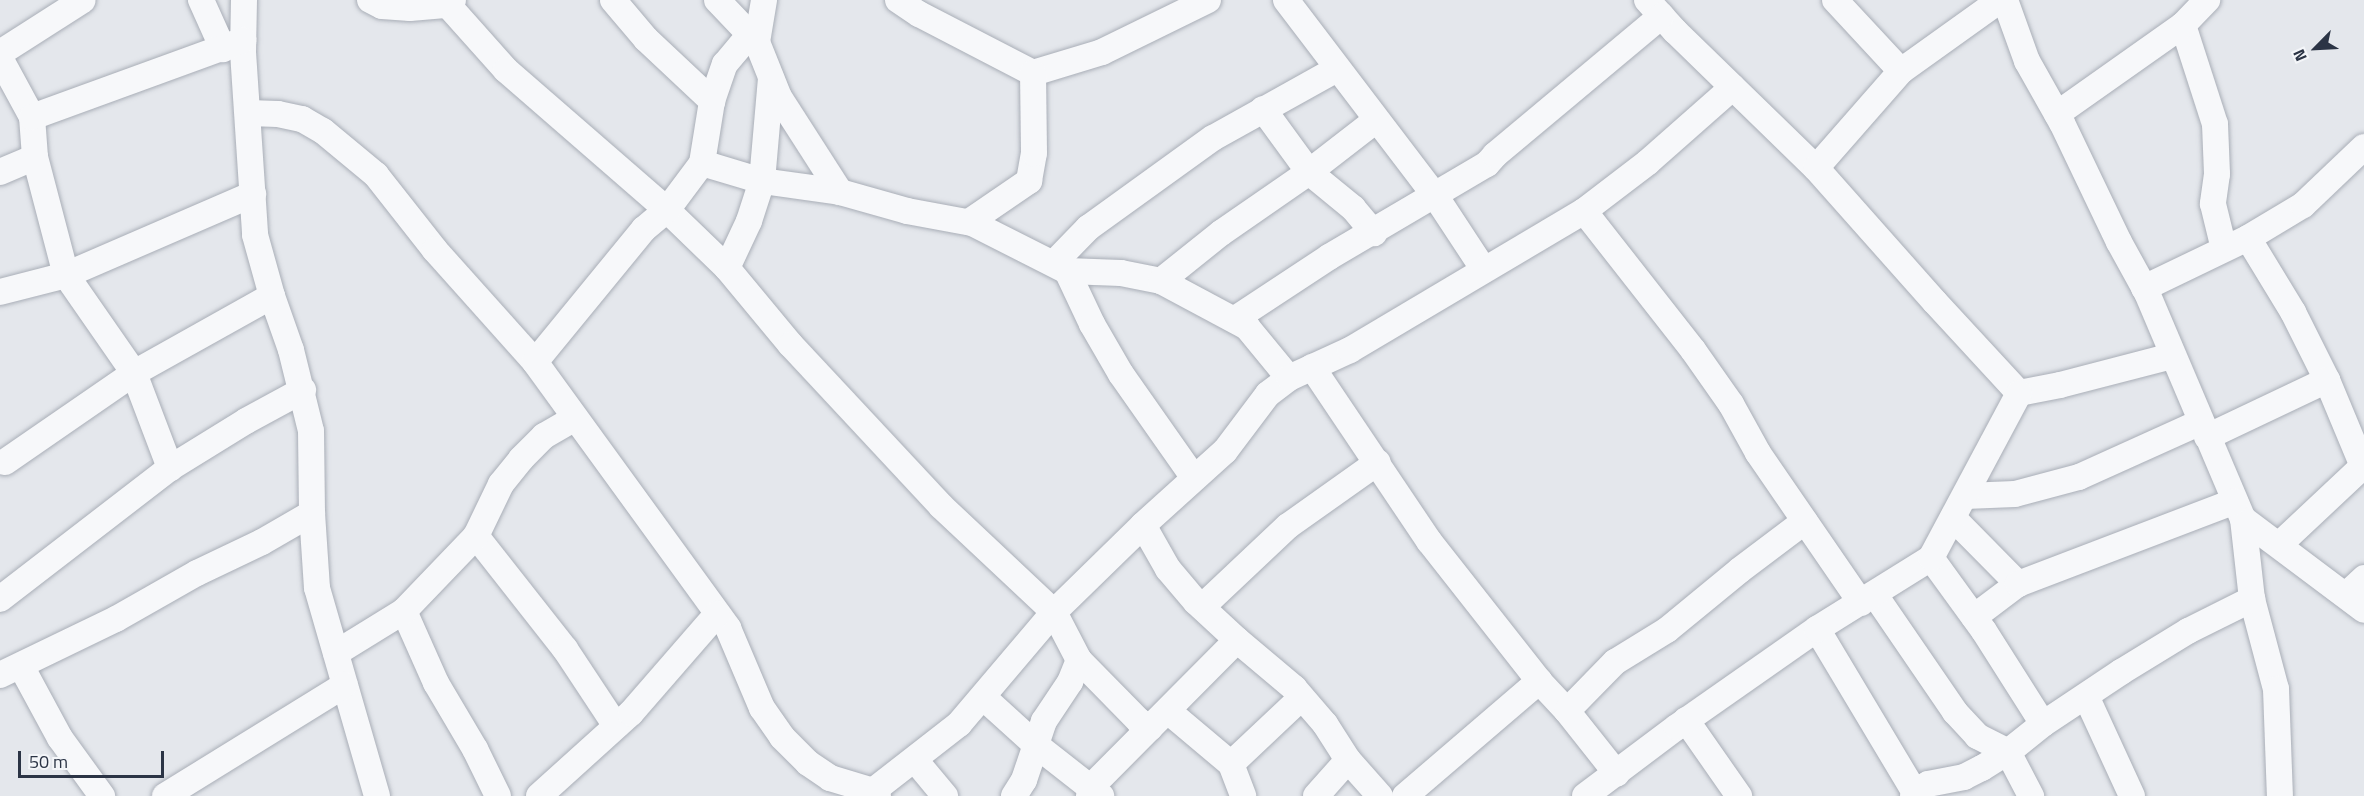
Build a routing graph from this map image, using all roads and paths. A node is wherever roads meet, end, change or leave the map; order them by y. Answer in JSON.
{"nodes":[{"id":1,"x":83,"y":0,"type":"edge"},
{"id":2,"x":201,"y":0,"type":"edge"},
{"id":3,"x":244,"y":0,"type":"edge"},
{"id":4,"x":370,"y":0,"type":"edge"},
{"id":5,"x":613,"y":0,"type":"edge"},
{"id":6,"x":717,"y":0,"type":"edge"},
{"id":7,"x":764,"y":0,"type":"edge"},
{"id":8,"x":897,"y":0,"type":"edge"},
{"id":9,"x":1208,"y":0,"type":"edge"},
{"id":10,"x":1286,"y":0,"type":"edge"},
{"id":11,"x":1835,"y":0,"type":"edge"},
{"id":12,"x":2002,"y":0,"type":"edge"},
{"id":13,"x":2207,"y":0,"type":"edge"},
{"id":14,"x":450,"y":2,"type":"edge"},
{"id":15,"x":1654,"y":8,"type":"edge"},
{"id":16,"x":2183,"y":25,"type":"junction"},
{"id":17,"x":753,"y":38,"type":"junction"},
{"id":18,"x":233,"y":44,"type":"junction"},
{"id":19,"x":0,"y":53,"type":"edge"},
{"id":20,"x":0,"y":58,"type":"edge"},
{"id":21,"x":1337,"y":69,"type":"junction"},
{"id":22,"x":1901,"y":71,"type":"junction"},
{"id":23,"x":1034,"y":73,"type":"junction"},
{"id":24,"x":771,"y":78,"type":"junction"},
{"id":25,"x":1733,"y":87,"type":"junction"},
{"id":26,"x":712,"y":100,"type":"junction"},
{"id":27,"x":1263,"y":109,"type":"junction"},
{"id":28,"x":248,"y":112,"type":"junction"},
{"id":29,"x":2057,"y":114,"type":"junction"},
{"id":30,"x":32,"y":117,"type":"junction"},
{"id":31,"x":1376,"y":120,"type":"junction"},
{"id":32,"x":2364,"y":147,"type":"edge"},
{"id":33,"x":35,"y":157,"type":"junction"},
{"id":34,"x":702,"y":163,"type":"junction"},
{"id":35,"x":1816,"y":168,"type":"junction"},
{"id":36,"x":0,"y":172,"type":"edge"},
{"id":37,"x":1309,"y":172,"type":"junction"},
{"id":38,"x":762,"y":181,"type":"junction"},
{"id":39,"x":840,"y":192,"type":"junction"},
{"id":40,"x":253,"y":194,"type":"junction"},
{"id":41,"x":1425,"y":203,"type":"junction"},
{"id":42,"x":667,"y":210,"type":"junction"},
{"id":43,"x":1584,"y":211,"type":"junction"},
{"id":44,"x":969,"y":222,"type":"junction"},
{"id":45,"x":1374,"y":232,"type":"junction"},
{"id":46,"x":2248,"y":238,"type":"junction"},
{"id":47,"x":2224,"y":249,"type":"junction"},
{"id":48,"x":1060,"y":267,"type":"junction"},
{"id":49,"x":727,"y":268,"type":"junction"},
{"id":50,"x":1484,"y":270,"type":"junction"},
{"id":51,"x":66,"y":275,"type":"junction"},
{"id":52,"x":1161,"y":281,"type":"junction"},
{"id":53,"x":2144,"y":288,"type":"junction"},
{"id":54,"x":0,"y":292,"type":"edge"},
{"id":55,"x":272,"y":296,"type":"junction"},
{"id":56,"x":1235,"y":319,"type":"junction"},
{"id":57,"x":2172,"y":356,"type":"junction"},
{"id":58,"x":535,"y":362,"type":"junction"},
{"id":59,"x":134,"y":373,"type":"junction"},
{"id":60,"x":1300,"y":373,"type":"junction"},
{"id":61,"x":2327,"y":380,"type":"junction"},
{"id":62,"x":303,"y":390,"type":"junction"},
{"id":63,"x":2019,"y":393,"type":"junction"},
{"id":64,"x":575,"y":418,"type":"junction"},
{"id":65,"x":2204,"y":430,"type":"junction"},
{"id":66,"x":2,"y":461,"type":"edge"},
{"id":67,"x":1378,"y":462,"type":"junction"},
{"id":68,"x":2363,"y":467,"type":"edge"},
{"id":69,"x":170,"y":468,"type":"junction"},
{"id":70,"x":1194,"y":478,"type":"junction"},
{"id":71,"x":1959,"y":507,"type":"junction"},
{"id":72,"x":2239,"y":510,"type":"junction"},
{"id":73,"x":312,"y":513,"type":"junction"},
{"id":74,"x":1805,"y":522,"type":"junction"},
{"id":75,"x":1143,"y":525,"type":"junction"},
{"id":76,"x":476,"y":536,"type":"junction"},
{"id":77,"x":2280,"y":544,"type":"junction"},
{"id":78,"x":1930,"y":558,"type":"junction"},
{"id":79,"x":2018,"y":584,"type":"junction"},
{"id":80,"x":4,"y":587,"type":"edge"},
{"id":81,"x":2358,"y":594,"type":"edge"},
{"id":82,"x":1868,"y":599,"type":"junction"},
{"id":83,"x":2252,"y":599,"type":"junction"},
{"id":84,"x":1202,"y":607,"type":"junction"},
{"id":85,"x":404,"y":611,"type":"junction"},
{"id":86,"x":1054,"y":612,"type":"junction"},
{"id":87,"x":717,"y":614,"type":"junction"},
{"id":88,"x":1974,"y":617,"type":"junction"},
{"id":89,"x":1818,"y":629,"type":"junction"},
{"id":90,"x":1237,"y":640,"type":"junction"},
{"id":91,"x":336,"y":653,"type":"junction"},
{"id":92,"x":1080,"y":660,"type":"junction"},
{"id":93,"x":11,"y":670,"type":"edge"},
{"id":94,"x":1539,"y":681,"type":"junction"},
{"id":95,"x":345,"y":685,"type":"junction"},
{"id":96,"x":2086,"y":696,"type":"junction"},
{"id":97,"x":983,"y":697,"type":"junction"},
{"id":98,"x":1300,"y":698,"type":"junction"},
{"id":99,"x":1567,"y":711,"type":"junction"},
{"id":100,"x":1159,"y":719,"type":"junction"},
{"id":101,"x":1686,"y":720,"type":"junction"},
{"id":102,"x":2043,"y":724,"type":"junction"},
{"id":103,"x":616,"y":726,"type":"junction"},
{"id":104,"x":1036,"y":745,"type":"junction"},
{"id":105,"x":2008,"y":752,"type":"junction"},
{"id":106,"x":915,"y":760,"type":"junction"},
{"id":107,"x":1348,"y":760,"type":"junction"},
{"id":108,"x":1230,"y":764,"type":"junction"},
{"id":109,"x":1617,"y":774,"type":"junction"},
{"id":110,"x":876,"y":793,"type":"edge"},
{"id":111,"x":1094,"y":793,"type":"edge"},
{"id":112,"x":1914,"y":795,"type":"edge"},
{"id":113,"x":102,"y":796,"type":"edge"},
{"id":114,"x":165,"y":796,"type":"edge"},
{"id":115,"x":377,"y":796,"type":"edge"},
{"id":116,"x":498,"y":796,"type":"edge"},
{"id":117,"x":539,"y":796,"type":"edge"},
{"id":118,"x":945,"y":796,"type":"edge"},
{"id":119,"x":1014,"y":796,"type":"edge"},
{"id":120,"x":1243,"y":796,"type":"edge"},
{"id":121,"x":1316,"y":796,"type":"edge"},
{"id":122,"x":1380,"y":796,"type":"edge"},
{"id":123,"x":1405,"y":796,"type":"edge"},
{"id":124,"x":1586,"y":796,"type":"edge"},
{"id":125,"x":1739,"y":796,"type":"edge"},
{"id":126,"x":2031,"y":796,"type":"edge"},
{"id":127,"x":2132,"y":796,"type":"edge"},
{"id":128,"x":2280,"y":796,"type":"edge"}],
"edges":[{"from":1,"to":19,"type":"street"},
{"from":2,"to":18,"type":"street"},
{"from":3,"to":18,"type":"street"},
{"from":4,"to":14,"type":"street"},
{"from":5,"to":26,"type":"street"},
{"from":6,"to":17,"type":"street"},
{"from":7,"to":17,"type":"street"},
{"from":8,"to":23,"type":"street"},
{"from":9,"to":23,"type":"street"},
{"from":10,"to":21,"type":"street"},
{"from":11,"to":22,"type":"street"},
{"from":12,"to":22,"type":"street"},
{"from":12,"to":29,"type":"street"},
{"from":13,"to":16,"type":"street"},
{"from":14,"to":42,"type":"street"},
{"from":15,"to":25,"type":"street"},
{"from":15,"to":41,"type":"street"},
{"from":16,"to":29,"type":"street"},
{"from":16,"to":47,"type":"street"},
{"from":17,"to":24,"type":"street"},
{"from":17,"to":26,"type":"street"},
{"from":18,"to":28,"type":"street"},
{"from":18,"to":30,"type":"street"},
{"from":20,"to":30,"type":"street"},
{"from":21,"to":27,"type":"street"},
{"from":21,"to":31,"type":"street"},
{"from":22,"to":35,"type":"street"},
{"from":23,"to":44,"type":"street"},
{"from":24,"to":38,"type":"street"},
{"from":24,"to":39,"type":"street"},
{"from":25,"to":35,"type":"street"},
{"from":25,"to":43,"type":"street"},
{"from":26,"to":34,"type":"street"},
{"from":27,"to":37,"type":"street"},
{"from":27,"to":48,"type":"street"},
{"from":28,"to":40,"type":"street"},
{"from":28,"to":58,"type":"street"},
{"from":29,"to":53,"type":"street"},
{"from":30,"to":33,"type":"street"},
{"from":31,"to":37,"type":"street"},
{"from":31,"to":41,"type":"street"},
{"from":32,"to":46,"type":"street"},
{"from":33,"to":36,"type":"street"},
{"from":33,"to":51,"type":"street"},
{"from":34,"to":38,"type":"street"},
{"from":34,"to":42,"type":"street"},
{"from":35,"to":63,"type":"street"},
{"from":37,"to":45,"type":"street"},
{"from":37,"to":52,"type":"street"},
{"from":38,"to":39,"type":"street"},
{"from":38,"to":49,"type":"street"},
{"from":39,"to":44,"type":"street"},
{"from":40,"to":51,"type":"street"},
{"from":40,"to":55,"type":"street"},
{"from":41,"to":45,"type":"street"},
{"from":41,"to":50,"type":"street"},
{"from":42,"to":49,"type":"street"},
{"from":42,"to":58,"type":"street"},
{"from":43,"to":50,"type":"street"},
{"from":43,"to":74,"type":"street"},
{"from":44,"to":48,"type":"street"},
{"from":45,"to":56,"type":"street"},
{"from":46,"to":47,"type":"street"},
{"from":46,"to":61,"type":"street"},
{"from":47,"to":53,"type":"street"},
{"from":48,"to":52,"type":"street"},
{"from":48,"to":70,"type":"street"},
{"from":49,"to":86,"type":"street"},
{"from":50,"to":60,"type":"street"},
{"from":51,"to":54,"type":"street"},
{"from":51,"to":59,"type":"street"},
{"from":52,"to":56,"type":"street"},
{"from":53,"to":57,"type":"street"},
{"from":55,"to":59,"type":"street"},
{"from":55,"to":62,"type":"street"},
{"from":56,"to":60,"type":"street"},
{"from":57,"to":63,"type":"street"},
{"from":57,"to":65,"type":"street"},
{"from":58,"to":64,"type":"street"},
{"from":59,"to":66,"type":"street"},
{"from":59,"to":69,"type":"street"},
{"from":60,"to":67,"type":"street"},
{"from":60,"to":70,"type":"street"},
{"from":61,"to":65,"type":"street"},
{"from":61,"to":68,"type":"street"},
{"from":62,"to":69,"type":"street"},
{"from":62,"to":73,"type":"street"},
{"from":63,"to":71,"type":"street"},
{"from":64,"to":76,"type":"street"},
{"from":64,"to":87,"type":"street"},
{"from":65,"to":71,"type":"street"},
{"from":65,"to":72,"type":"street"},
{"from":67,"to":84,"type":"street"},
{"from":67,"to":94,"type":"street"},
{"from":68,"to":77,"type":"street"},
{"from":69,"to":80,"type":"street"},
{"from":70,"to":75,"type":"street"},
{"from":71,"to":78,"type":"street"},
{"from":71,"to":79,"type":"street"},
{"from":72,"to":77,"type":"street"},
{"from":72,"to":79,"type":"street"},
{"from":72,"to":83,"type":"street"},
{"from":73,"to":91,"type":"street"},
{"from":73,"to":93,"type":"street"},
{"from":74,"to":82,"type":"street"},
{"from":74,"to":99,"type":"street"},
{"from":75,"to":84,"type":"street"},
{"from":75,"to":86,"type":"street"},
{"from":76,"to":85,"type":"street"},
{"from":76,"to":103,"type":"street"},
{"from":77,"to":81,"type":"street"},
{"from":78,"to":82,"type":"street"},
{"from":78,"to":88,"type":"street"},
{"from":79,"to":88,"type":"street"},
{"from":82,"to":89,"type":"street"},
{"from":82,"to":105,"type":"street"},
{"from":83,"to":96,"type":"street"},
{"from":83,"to":128,"type":"street"},
{"from":84,"to":90,"type":"street"},
{"from":85,"to":91,"type":"street"},
{"from":85,"to":116,"type":"street"},
{"from":86,"to":92,"type":"street"},
{"from":86,"to":97,"type":"street"},
{"from":87,"to":103,"type":"street"},
{"from":87,"to":110,"type":"street"},
{"from":88,"to":102,"type":"street"},
{"from":89,"to":101,"type":"street"},
{"from":89,"to":112,"type":"street"},
{"from":90,"to":98,"type":"street"},
{"from":90,"to":100,"type":"street"},
{"from":91,"to":95,"type":"street"},
{"from":92,"to":100,"type":"street"},
{"from":92,"to":104,"type":"street"},
{"from":93,"to":113,"type":"street"},
{"from":94,"to":99,"type":"street"},
{"from":94,"to":123,"type":"street"},
{"from":95,"to":114,"type":"street"},
{"from":95,"to":115,"type":"street"},
{"from":96,"to":102,"type":"street"},
{"from":96,"to":127,"type":"street"},
{"from":97,"to":104,"type":"street"},
{"from":97,"to":106,"type":"street"},
{"from":98,"to":107,"type":"street"},
{"from":98,"to":108,"type":"street"},
{"from":99,"to":109,"type":"street"},
{"from":100,"to":108,"type":"street"},
{"from":100,"to":111,"type":"street"},
{"from":101,"to":109,"type":"street"},
{"from":101,"to":125,"type":"street"},
{"from":102,"to":105,"type":"street"},
{"from":103,"to":117,"type":"street"},
{"from":104,"to":111,"type":"street"},
{"from":104,"to":119,"type":"street"},
{"from":105,"to":112,"type":"street"},
{"from":105,"to":126,"type":"street"},
{"from":106,"to":110,"type":"street"},
{"from":106,"to":118,"type":"street"},
{"from":107,"to":121,"type":"street"},
{"from":107,"to":122,"type":"street"},
{"from":108,"to":120,"type":"street"},
{"from":109,"to":124,"type":"street"}]}
